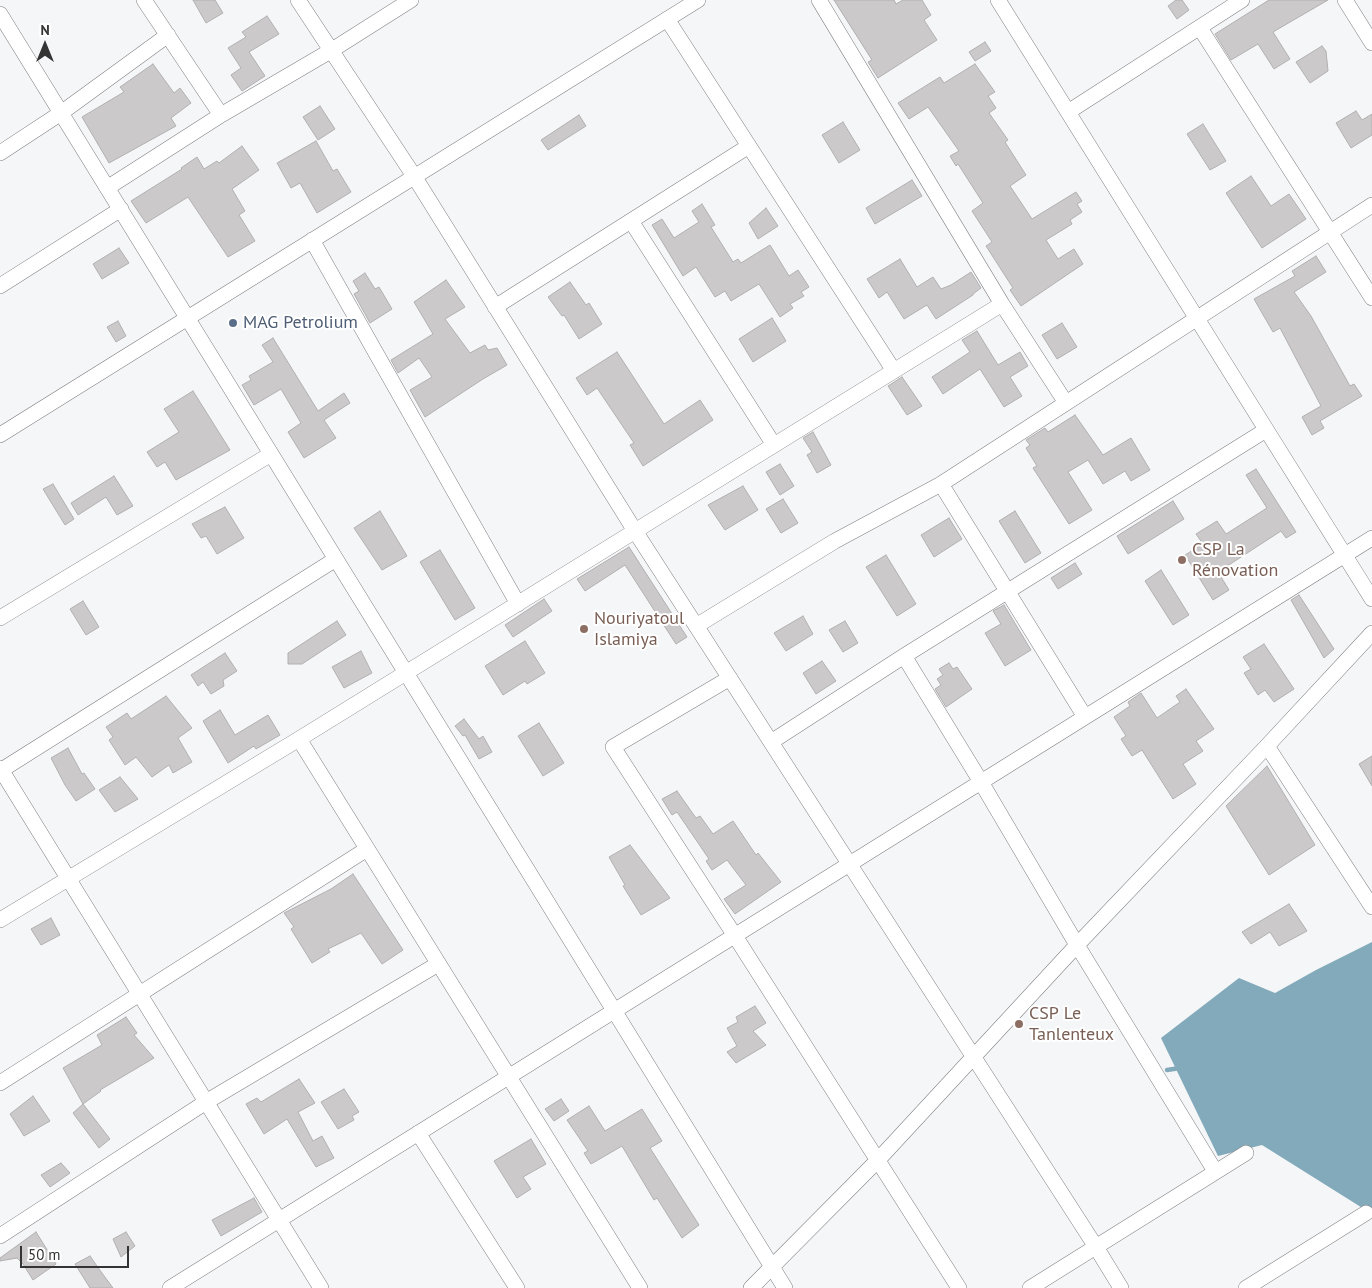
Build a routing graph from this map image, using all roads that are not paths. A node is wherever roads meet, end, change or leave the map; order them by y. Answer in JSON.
{"nodes":[{"id":1,"x":144,"y":0,"type":"edge"},
{"id":2,"x":298,"y":0,"type":"edge"},
{"id":3,"x":411,"y":0,"type":"edge"},
{"id":4,"x":698,"y":0,"type":"edge"},
{"id":5,"x":819,"y":0,"type":"edge"},
{"id":6,"x":998,"y":0,"type":"edge"},
{"id":7,"x":1242,"y":0,"type":"edge"},
{"id":8,"x":1345,"y":0,"type":"edge"},
{"id":9,"x":0,"y":14,"type":"edge"},
{"id":10,"x":667,"y":19,"type":"junction"},
{"id":11,"x":1200,"y":28,"type":"junction"},
{"id":12,"x":168,"y":35,"type":"junction"},
{"id":13,"x":1372,"y":43,"type":"edge"},
{"id":14,"x":332,"y":50,"type":"junction"},
{"id":15,"x":1068,"y":112,"type":"junction"},
{"id":16,"x":61,"y":113,"type":"junction"},
{"id":17,"x":221,"y":115,"type":"junction"},
{"id":18,"x":749,"y":146,"type":"junction"},
{"id":19,"x":0,"y":153,"type":"edge"},
{"id":20,"x":414,"y":176,"type":"junction"},
{"id":21,"x":107,"y":188,"type":"junction"},
{"id":22,"x":1372,"y":205,"type":"edge"},
{"id":23,"x":120,"y":210,"type":"junction"},
{"id":24,"x":631,"y":221,"type":"junction"},
{"id":25,"x":1330,"y":232,"type":"junction"},
{"id":26,"x":312,"y":240,"type":"junction"},
{"id":27,"x":0,"y":286,"type":"edge"},
{"id":28,"x":1372,"y":298,"type":"edge"},
{"id":29,"x":1002,"y":304,"type":"junction"},
{"id":30,"x":495,"y":307,"type":"junction"},
{"id":31,"x":188,"y":318,"type":"junction"},
{"id":32,"x":1196,"y":318,"type":"junction"},
{"id":33,"x":894,"y":371,"type":"junction"},
{"id":34,"x":1066,"y":402,"type":"junction"},
{"id":35,"x":1266,"y":430,"type":"junction"},
{"id":36,"x":0,"y":435,"type":"edge"},
{"id":37,"x":774,"y":445,"type":"junction"},
{"id":38,"x":271,"y":454,"type":"junction"},
{"id":39,"x":941,"y":484,"type":"junction"},
{"id":40,"x":635,"y":531,"type":"junction"},
{"id":41,"x":1372,"y":538,"type":"edge"},
{"id":42,"x":1344,"y":555,"type":"junction"},
{"id":43,"x":336,"y":559,"type":"junction"},
{"id":44,"x":1008,"y":591,"type":"junction"},
{"id":45,"x":1372,"y":599,"type":"edge"},
{"id":46,"x":518,"y":604,"type":"junction"},
{"id":47,"x":0,"y":618,"type":"edge"},
{"id":48,"x":696,"y":626,"type":"junction"},
{"id":49,"x":1372,"y":633,"type":"edge"},
{"id":50,"x":904,"y":656,"type":"junction"},
{"id":51,"x":406,"y":672,"type":"junction"},
{"id":52,"x":730,"y":678,"type":"junction"},
{"id":53,"x":1085,"y":717,"type":"junction"},
{"id":54,"x":298,"y":739,"type":"junction"},
{"id":55,"x":771,"y":742,"type":"junction"},
{"id":56,"x":1267,"y":746,"type":"junction"},
{"id":57,"x":0,"y":770,"type":"edge"},
{"id":58,"x":981,"y":782,"type":"junction"},
{"id":59,"x":367,"y":849,"type":"junction"},
{"id":60,"x":849,"y":864,"type":"junction"},
{"id":61,"x":68,"y":878,"type":"junction"},
{"id":62,"x":1372,"y":907,"type":"edge"},
{"id":63,"x":0,"y":920,"type":"edge"},
{"id":64,"x":735,"y":936,"type":"junction"},
{"id":65,"x":1077,"y":945,"type":"junction"},
{"id":66,"x":438,"y":964,"type":"junction"},
{"id":67,"x":140,"y":994,"type":"junction"},
{"id":68,"x":614,"y":1011,"type":"junction"},
{"id":69,"x":974,"y":1057,"type":"junction"},
{"id":70,"x":509,"y":1077,"type":"junction"},
{"id":71,"x":0,"y":1083,"type":"edge"},
{"id":72,"x":206,"y":1102,"type":"junction"},
{"id":73,"x":418,"y":1133,"type":"junction"},
{"id":74,"x":1246,"y":1153,"type":"dead end"},
{"id":75,"x":878,"y":1160,"type":"junction"},
{"id":76,"x":1215,"y":1171,"type":"junction"},
{"id":77,"x":1366,"y":1213,"type":"dead end"},
{"id":78,"x":279,"y":1220,"type":"junction"},
{"id":79,"x":0,"y":1236,"type":"edge"},
{"id":80,"x":1096,"y":1247,"type":"junction"},
{"id":81,"x":773,"y":1268,"type":"junction"},
{"id":82,"x":170,"y":1288,"type":"edge"},
{"id":83,"x":321,"y":1288,"type":"edge"},
{"id":84,"x":517,"y":1288,"type":"edge"},
{"id":85,"x":640,"y":1288,"type":"edge"},
{"id":86,"x":752,"y":1288,"type":"edge"},
{"id":87,"x":785,"y":1288,"type":"edge"},
{"id":88,"x":959,"y":1288,"type":"edge"},
{"id":89,"x":1030,"y":1288,"type":"edge"},
{"id":90,"x":1121,"y":1288,"type":"edge"},
{"id":91,"x":1246,"y":1288,"type":"edge"}],
"edges":[{"from":1,"to":12,"type":"street"},
{"from":2,"to":14,"type":"street"},
{"from":3,"to":14,"type":"street"},
{"from":4,"to":10,"type":"street"},
{"from":5,"to":29,"type":"street"},
{"from":6,"to":15,"type":"street"},
{"from":7,"to":11,"type":"street"},
{"from":8,"to":13,"type":"street"},
{"from":9,"to":16,"type":"street"},
{"from":10,"to":18,"type":"street"},
{"from":10,"to":20,"type":"street"},
{"from":11,"to":15,"type":"street"},
{"from":11,"to":25,"type":"street"},
{"from":12,"to":16,"type":"street"},
{"from":12,"to":17,"type":"street"},
{"from":14,"to":17,"type":"street"},
{"from":14,"to":20,"type":"street"},
{"from":15,"to":32,"type":"street"},
{"from":16,"to":19,"type":"street"},
{"from":16,"to":21,"type":"street"},
{"from":17,"to":21,"type":"street"},
{"from":18,"to":24,"type":"street"},
{"from":18,"to":33,"type":"street"},
{"from":20,"to":26,"type":"street"},
{"from":20,"to":30,"type":"street"},
{"from":21,"to":23,"type":"street"},
{"from":22,"to":25,"type":"street"},
{"from":23,"to":27,"type":"street"},
{"from":23,"to":31,"type":"street"},
{"from":24,"to":30,"type":"street"},
{"from":24,"to":37,"type":"street"},
{"from":25,"to":28,"type":"street"},
{"from":25,"to":32,"type":"street"},
{"from":26,"to":31,"type":"street"},
{"from":26,"to":46,"type":"street"},
{"from":29,"to":33,"type":"street"},
{"from":29,"to":34,"type":"street"},
{"from":30,"to":40,"type":"street"},
{"from":31,"to":36,"type":"street"},
{"from":31,"to":38,"type":"street"},
{"from":32,"to":34,"type":"street"},
{"from":32,"to":35,"type":"street"},
{"from":33,"to":37,"type":"street"},
{"from":34,"to":39,"type":"street"},
{"from":35,"to":42,"type":"street"},
{"from":35,"to":44,"type":"street"},
{"from":37,"to":40,"type":"street"},
{"from":38,"to":43,"type":"street"},
{"from":38,"to":47,"type":"street"},
{"from":39,"to":44,"type":"street"},
{"from":39,"to":48,"type":"street"},
{"from":40,"to":46,"type":"street"},
{"from":40,"to":48,"type":"street"},
{"from":41,"to":42,"type":"street"},
{"from":42,"to":45,"type":"street"},
{"from":42,"to":53,"type":"street"},
{"from":43,"to":51,"type":"street"},
{"from":43,"to":57,"type":"street"},
{"from":44,"to":50,"type":"street"},
{"from":44,"to":53,"type":"street"},
{"from":46,"to":51,"type":"street"},
{"from":48,"to":52,"type":"street"},
{"from":49,"to":56,"type":"street"},
{"from":50,"to":55,"type":"street"},
{"from":50,"to":58,"type":"street"},
{"from":51,"to":54,"type":"street"},
{"from":51,"to":68,"type":"street"},
{"from":52,"to":55,"type":"street"},
{"from":52,"to":64,"type":"street"},
{"from":53,"to":58,"type":"street"},
{"from":54,"to":59,"type":"street"},
{"from":54,"to":61,"type":"street"},
{"from":55,"to":60,"type":"street"},
{"from":56,"to":62,"type":"street"},
{"from":56,"to":65,"type":"street"},
{"from":57,"to":61,"type":"street"},
{"from":58,"to":60,"type":"street"},
{"from":58,"to":65,"type":"street"},
{"from":59,"to":66,"type":"street"},
{"from":59,"to":67,"type":"street"},
{"from":60,"to":64,"type":"street"},
{"from":60,"to":69,"type":"street"},
{"from":61,"to":63,"type":"street"},
{"from":61,"to":67,"type":"street"},
{"from":64,"to":68,"type":"street"},
{"from":64,"to":75,"type":"street"},
{"from":65,"to":69,"type":"street"},
{"from":65,"to":76,"type":"street"},
{"from":66,"to":70,"type":"street"},
{"from":66,"to":72,"type":"street"},
{"from":67,"to":71,"type":"street"},
{"from":67,"to":72,"type":"street"},
{"from":68,"to":70,"type":"street"},
{"from":68,"to":81,"type":"street"},
{"from":69,"to":75,"type":"street"},
{"from":69,"to":80,"type":"street"},
{"from":70,"to":73,"type":"street"},
{"from":70,"to":85,"type":"street"},
{"from":72,"to":78,"type":"street"},
{"from":72,"to":79,"type":"street"},
{"from":73,"to":78,"type":"street"},
{"from":73,"to":84,"type":"street"},
{"from":74,"to":76,"type":"street"},
{"from":75,"to":81,"type":"street"},
{"from":75,"to":88,"type":"street"},
{"from":76,"to":80,"type":"street"},
{"from":77,"to":91,"type":"street"},
{"from":78,"to":82,"type":"street"},
{"from":78,"to":83,"type":"street"},
{"from":80,"to":89,"type":"street"},
{"from":80,"to":90,"type":"street"},
{"from":81,"to":86,"type":"street"},
{"from":81,"to":87,"type":"street"}]}
